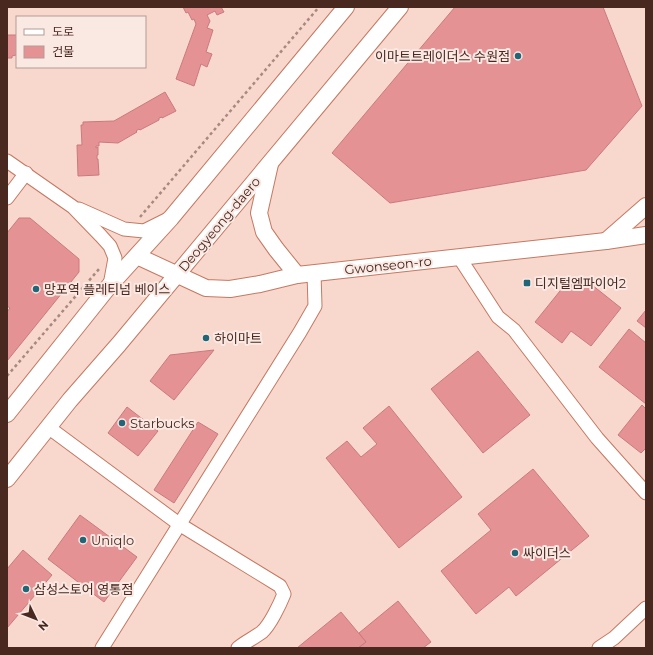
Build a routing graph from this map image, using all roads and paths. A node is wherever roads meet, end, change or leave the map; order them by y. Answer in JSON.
{"nodes":[{"id":1,"x":319,"y":7,"type":"edge"},
{"id":2,"x":346,"y":7,"type":"edge"},
{"id":3,"x":400,"y":7,"type":"edge"},
{"id":4,"x":7,"y":161,"type":"edge"},
{"id":5,"x":271,"y":161,"type":"junction"},
{"id":6,"x":26,"y":173,"type":"junction"},
{"id":7,"x":7,"y":198,"type":"edge"},
{"id":8,"x":646,"y":206,"type":"edge"},
{"id":9,"x":73,"y":207,"type":"junction"},
{"id":10,"x":139,"y":218,"type":"dead end"},
{"id":11,"x":171,"y":218,"type":"junction"},
{"id":12,"x":646,"y":235,"type":"edge"},
{"id":13,"x":606,"y":241,"type":"junction"},
{"id":14,"x":137,"y":256,"type":"junction"},
{"id":15,"x":459,"y":257,"type":"junction"},
{"id":16,"x":103,"y":264,"type":"dead end"},
{"id":17,"x":314,"y":273,"type":"junction"},
{"id":18,"x":177,"y":275,"type":"junction"},
{"id":19,"x":297,"y":275,"type":"junction"},
{"id":20,"x":110,"y":285,"type":"junction"},
{"id":21,"x":7,"y":376,"type":"edge"},
{"id":22,"x":7,"y":414,"type":"edge"},
{"id":23,"x":48,"y":428,"type":"junction"},
{"id":24,"x":7,"y":479,"type":"edge"},
{"id":25,"x":646,"y":493,"type":"edge"},
{"id":26,"x":179,"y":524,"type":"junction"},
{"id":27,"x":646,"y":608,"type":"edge"},
{"id":28,"x":102,"y":648,"type":"edge"},
{"id":29,"x":238,"y":648,"type":"edge"},
{"id":30,"x":599,"y":648,"type":"edge"}],
"edges":[{"from":1,"to":10,"type":"path"},
{"from":2,"to":11,"type":"street"},
{"from":3,"to":5,"type":"street","name":"Deogyeong-daero"},
{"from":4,"to":6,"type":"street"},
{"from":5,"to":18,"type":"street","name":"Deogyeong-daero"},
{"from":5,"to":19,"type":"street"},
{"from":6,"to":7,"type":"street"},
{"from":6,"to":9,"type":"street"},
{"from":8,"to":13,"type":"street"},
{"from":9,"to":11,"type":"street"},
{"from":9,"to":20,"type":"street"},
{"from":11,"to":14,"type":"street"},
{"from":12,"to":13,"type":"street","name":"Gwonseon-ro"},
{"from":13,"to":15,"type":"street","name":"Gwonseon-ro"},
{"from":14,"to":18,"type":"street","name":"Gwonseon-ro"},
{"from":14,"to":20,"type":"street"},
{"from":15,"to":17,"type":"street","name":"Gwonseon-ro"},
{"from":15,"to":25,"type":"street"},
{"from":16,"to":21,"type":"path"},
{"from":17,"to":19,"type":"street","name":"Gwonseon-ro"},
{"from":17,"to":26,"type":"street"},
{"from":18,"to":19,"type":"street","name":"Gwonseon-ro"},
{"from":18,"to":23,"type":"street","name":"Deogyeong-daero"},
{"from":20,"to":22,"type":"street"},
{"from":23,"to":24,"type":"street","name":"Deogyeong-daero"},
{"from":23,"to":26,"type":"street"},
{"from":26,"to":28,"type":"street"},
{"from":26,"to":29,"type":"street"},
{"from":27,"to":30,"type":"street"}]}
